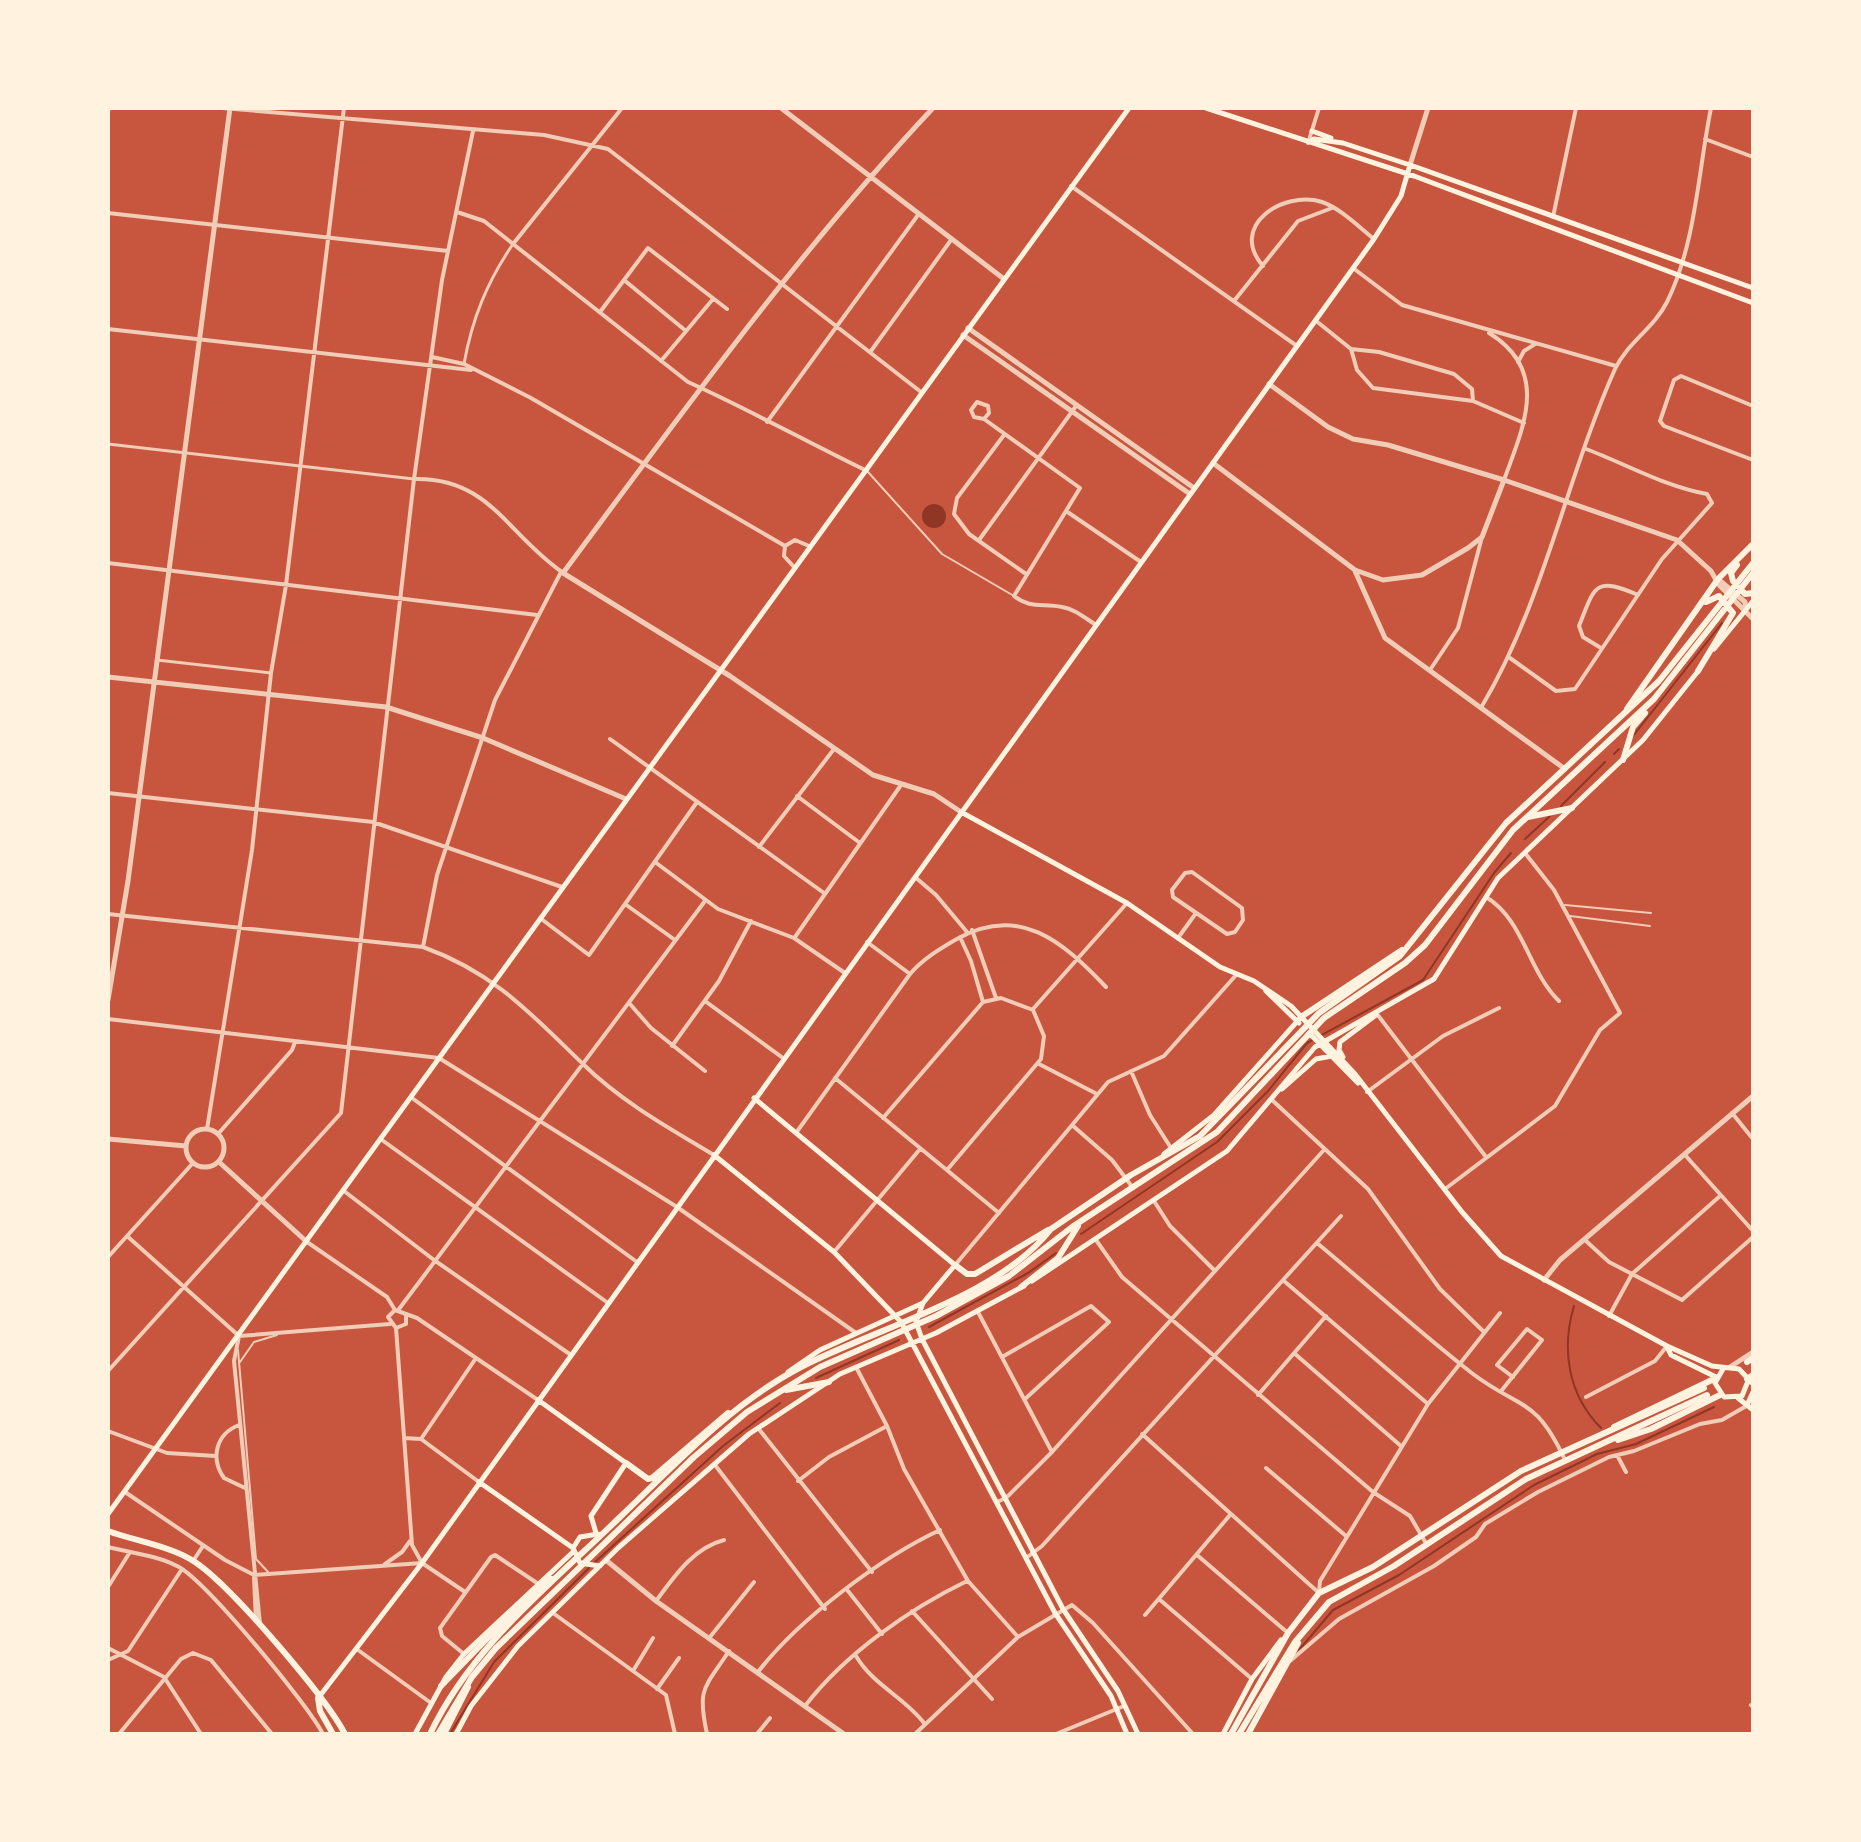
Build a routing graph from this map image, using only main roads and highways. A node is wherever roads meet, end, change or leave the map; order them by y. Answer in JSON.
{"nodes":[{"id":1,"x":1129,"y":108,"type":"edge"},
{"id":2,"x":1206,"y":108,"type":"edge"},
{"id":3,"x":1312,"y":131,"type":"road end"},
{"id":4,"x":1308,"y":143,"type":"junction"},
{"id":5,"x":1343,"y":143,"type":"junction"},
{"id":6,"x":1410,"y":165,"type":"junction"},
{"id":7,"x":1408,"y":174,"type":"junction"},
{"id":8,"x":1482,"y":190,"type":"junction"},
{"id":9,"x":1499,"y":197,"type":"junction"},
{"id":10,"x":1477,"y":199,"type":"junction"},
{"id":11,"x":1494,"y":205,"type":"junction"},
{"id":12,"x":1753,"y":288,"type":"edge"},
{"id":13,"x":1753,"y":303,"type":"edge"},
{"id":14,"x":1753,"y":545,"type":"edge"},
{"id":15,"x":1753,"y":563,"type":"edge"},
{"id":16,"x":1753,"y":573,"type":"edge"},
{"id":17,"x":1747,"y":601,"type":"edge"},
{"id":18,"x":1753,"y":601,"type":"edge"},
{"id":19,"x":1690,"y":620,"type":"junction"},
{"id":20,"x":1698,"y":671,"type":"junction"},
{"id":21,"x":1650,"y":703,"type":"junction"},
{"id":22,"x":1623,"y":715,"type":"junction"},
{"id":23,"x":1623,"y":760,"type":"junction"},
{"id":24,"x":1572,"y":808,"type":"junction"},
{"id":25,"x":961,"y":812,"type":"junction"},
{"id":26,"x":1525,"y":818,"type":"junction"},
{"id":27,"x":1408,"y":947,"type":"junction"},
{"id":28,"x":1377,"y":1014,"type":"junction"},
{"id":29,"x":1300,"y":1020,"type":"junction"},
{"id":30,"x":1324,"y":1044,"type":"junction"},
{"id":31,"x":1332,"y":1056,"type":"junction"},
{"id":32,"x":1355,"y":1074,"type":"junction"},
{"id":33,"x":1278,"y":1092,"type":"junction"},
{"id":34,"x":1367,"y":1092,"type":"junction"},
{"id":35,"x":754,"y":1098,"type":"junction"},
{"id":36,"x":714,"y":1155,"type":"junction"},
{"id":37,"x":1152,"y":1163,"type":"junction"},
{"id":38,"x":1081,"y":1222,"type":"junction"},
{"id":39,"x":1051,"y":1229,"type":"junction"},
{"id":40,"x":955,"y":1265,"type":"junction"},
{"id":41,"x":1021,"y":1287,"type":"junction"},
{"id":42,"x":923,"y":1303,"type":"junction"},
{"id":43,"x":894,"y":1317,"type":"junction"},
{"id":44,"x":921,"y":1337,"type":"junction"},
{"id":45,"x":911,"y":1342,"type":"junction"},
{"id":46,"x":1667,"y":1346,"type":"junction"},
{"id":47,"x":1728,"y":1367,"type":"junction"},
{"id":48,"x":1704,"y":1372,"type":"junction"},
{"id":49,"x":782,"y":1378,"type":"junction"},
{"id":50,"x":1716,"y":1378,"type":"junction"},
{"id":51,"x":1750,"y":1379,"type":"edge"},
{"id":52,"x":829,"y":1382,"type":"junction"},
{"id":53,"x":1705,"y":1389,"type":"junction"},
{"id":54,"x":778,"y":1392,"type":"junction"},
{"id":55,"x":1753,"y":1392,"type":"edge"},
{"id":56,"x":1720,"y":1395,"type":"junction"},
{"id":57,"x":1738,"y":1398,"type":"junction"},
{"id":58,"x":538,"y":1400,"type":"junction"},
{"id":59,"x":744,"y":1403,"type":"junction"},
{"id":60,"x":1750,"y":1407,"type":"edge"},
{"id":61,"x":1597,"y":1440,"type":"junction"},
{"id":62,"x":1563,"y":1456,"type":"junction"},
{"id":63,"x":626,"y":1463,"type":"junction"},
{"id":64,"x":479,"y":1482,"type":"junction"},
{"id":65,"x":1484,"y":1495,"type":"junction"},
{"id":66,"x":1488,"y":1503,"type":"junction"},
{"id":67,"x":108,"y":1514,"type":"edge"},
{"id":68,"x":108,"y":1531,"type":"edge"},
{"id":69,"x":598,"y":1534,"type":"junction"},
{"id":70,"x":574,"y":1552,"type":"junction"},
{"id":71,"x":608,"y":1559,"type":"junction"},
{"id":72,"x":570,"y":1565,"type":"junction"},
{"id":73,"x":600,"y":1566,"type":"junction"},
{"id":74,"x":1355,"y":1577,"type":"junction"},
{"id":75,"x":1360,"y":1586,"type":"junction"},
{"id":76,"x":1310,"y":1601,"type":"junction"},
{"id":77,"x":1320,"y":1610,"type":"junction"},
{"id":78,"x":1305,"y":1628,"type":"junction"},
{"id":79,"x":1288,"y":1633,"type":"junction"},
{"id":80,"x":472,"y":1677,"type":"junction"},
{"id":81,"x":441,"y":1686,"type":"junction"},
{"id":82,"x":320,"y":1700,"type":"junction"},
{"id":83,"x":431,"y":1703,"type":"junction"},
{"id":84,"x":460,"y":1724,"type":"junction"},
{"id":85,"x":334,"y":1734,"type":"edge"},
{"id":86,"x":345,"y":1734,"type":"edge"},
{"id":87,"x":415,"y":1734,"type":"edge"},
{"id":88,"x":430,"y":1734,"type":"edge"},
{"id":89,"x":438,"y":1734,"type":"edge"},
{"id":90,"x":444,"y":1734,"type":"edge"},
{"id":91,"x":456,"y":1734,"type":"edge"},
{"id":92,"x":1127,"y":1734,"type":"edge"},
{"id":93,"x":1138,"y":1734,"type":"edge"},
{"id":94,"x":1223,"y":1734,"type":"edge"},
{"id":95,"x":1231,"y":1734,"type":"edge"},
{"id":96,"x":1239,"y":1734,"type":"edge"},
{"id":97,"x":1248,"y":1734,"type":"edge"}],
"edges":[{"from":1,"to":67,"type":"main road"},
{"from":2,"to":4,"type":"main road"},
{"from":3,"to":5,"type":"main road"},
{"from":4,"to":5,"type":"main road"},
{"from":4,"to":7,"type":"main road"},
{"from":5,"to":6,"type":"main road"},
{"from":6,"to":7,"type":"main road"},
{"from":6,"to":8,"type":"main road"},
{"from":7,"to":10,"type":"main road"},
{"from":7,"to":25,"type":"main road"},
{"from":8,"to":9,"type":"main road"},
{"from":8,"to":10,"type":"main road"},
{"from":9,"to":11,"type":"main road"},
{"from":9,"to":12,"type":"main road"},
{"from":10,"to":11,"type":"main road"},
{"from":11,"to":13,"type":"main road"},
{"from":14,"to":17,"type":"main road"},
{"from":14,"to":19,"type":"main road"},
{"from":15,"to":22,"type":"main road"},
{"from":16,"to":21,"type":"main road"},
{"from":17,"to":18,"type":"main road"},
{"from":17,"to":20,"type":"main road"},
{"from":19,"to":20,"type":"main road"},
{"from":19,"to":22,"type":"main road"},
{"from":20,"to":23,"type":"main road"},
{"from":21,"to":23,"type":"main road"},
{"from":21,"to":26,"type":"main road"},
{"from":22,"to":27,"type":"main road"},
{"from":23,"to":24,"type":"main road"},
{"from":24,"to":26,"type":"main road"},
{"from":24,"to":28,"type":"main road"},
{"from":25,"to":29,"type":"main road"},
{"from":25,"to":35,"type":"main road"},
{"from":26,"to":38,"type":"main road"},
{"from":27,"to":29,"type":"main road"},
{"from":27,"to":37,"type":"main road"},
{"from":28,"to":32,"type":"main road"},
{"from":28,"to":33,"type":"main road"},
{"from":29,"to":30,"type":"main road"},
{"from":29,"to":37,"type":"main road"},
{"from":30,"to":31,"type":"main road"},
{"from":30,"to":32,"type":"main road"},
{"from":31,"to":33,"type":"main road"},
{"from":31,"to":34,"type":"main road"},
{"from":32,"to":34,"type":"main road"},
{"from":33,"to":41,"type":"main road"},
{"from":34,"to":46,"type":"main road"},
{"from":35,"to":36,"type":"main road"},
{"from":35,"to":40,"type":"main road"},
{"from":36,"to":43,"type":"main road"},
{"from":36,"to":58,"type":"main road"},
{"from":37,"to":39,"type":"main road"},
{"from":38,"to":41,"type":"main road"},
{"from":38,"to":54,"type":"main road"},
{"from":39,"to":40,"type":"main road"},
{"from":39,"to":49,"type":"main road"},
{"from":40,"to":42,"type":"main road"},
{"from":41,"to":44,"type":"main road"},
{"from":42,"to":43,"type":"main road"},
{"from":42,"to":44,"type":"main road"},
{"from":43,"to":45,"type":"main road"},
{"from":43,"to":49,"type":"main road"},
{"from":44,"to":45,"type":"main road"},
{"from":44,"to":93,"type":"main road"},
{"from":45,"to":52,"type":"main road"},
{"from":45,"to":92,"type":"main road"},
{"from":46,"to":47,"type":"main road"},
{"from":46,"to":48,"type":"main road"},
{"from":47,"to":50,"type":"main road"},
{"from":47,"to":51,"type":"main road"},
{"from":48,"to":50,"type":"main road"},
{"from":48,"to":53,"type":"main road"},
{"from":49,"to":59,"type":"main road"},
{"from":50,"to":53,"type":"main road"},
{"from":50,"to":56,"type":"main road"},
{"from":51,"to":57,"type":"main road"},
{"from":52,"to":54,"type":"main road"},
{"from":52,"to":71,"type":"main road"},
{"from":53,"to":61,"type":"main road"},
{"from":53,"to":61,"type":"main road"},
{"from":54,"to":80,"type":"main road"},
{"from":55,"to":60,"type":"main road"},
{"from":56,"to":57,"type":"main road"},
{"from":56,"to":61,"type":"main road"},
{"from":57,"to":60,"type":"main road"},
{"from":58,"to":63,"type":"main road"},
{"from":58,"to":64,"type":"main road"},
{"from":59,"to":63,"type":"main road"},
{"from":59,"to":72,"type":"main road"},
{"from":61,"to":62,"type":"main road"},
{"from":62,"to":65,"type":"main road"},
{"from":62,"to":66,"type":"main road"},
{"from":63,"to":69,"type":"main road"},
{"from":64,"to":70,"type":"main road"},
{"from":64,"to":82,"type":"main road"},
{"from":65,"to":66,"type":"main road"},
{"from":65,"to":74,"type":"main road"},
{"from":66,"to":75,"type":"main road"},
{"from":68,"to":82,"type":"main road"},
{"from":69,"to":70,"type":"main road"},
{"from":69,"to":71,"type":"main road"},
{"from":70,"to":73,"type":"main road"},
{"from":70,"to":81,"type":"main road"},
{"from":71,"to":73,"type":"main road"},
{"from":72,"to":81,"type":"main road"},
{"from":72,"to":88,"type":"main road"},
{"from":73,"to":84,"type":"main road"},
{"from":74,"to":75,"type":"main road"},
{"from":74,"to":76,"type":"main road"},
{"from":75,"to":77,"type":"main road"},
{"from":76,"to":77,"type":"main road"},
{"from":76,"to":79,"type":"main road"},
{"from":77,"to":78,"type":"main road"},
{"from":78,"to":96,"type":"main road"},
{"from":78,"to":97,"type":"main road"},
{"from":79,"to":94,"type":"main road"},
{"from":79,"to":95,"type":"main road"},
{"from":80,"to":89,"type":"main road"},
{"from":80,"to":90,"type":"main road"},
{"from":81,"to":83,"type":"main road"},
{"from":82,"to":85,"type":"main road"},
{"from":82,"to":86,"type":"main road"},
{"from":83,"to":84,"type":"main road"},
{"from":83,"to":87,"type":"main road"},
{"from":84,"to":91,"type":"main road"}]}
